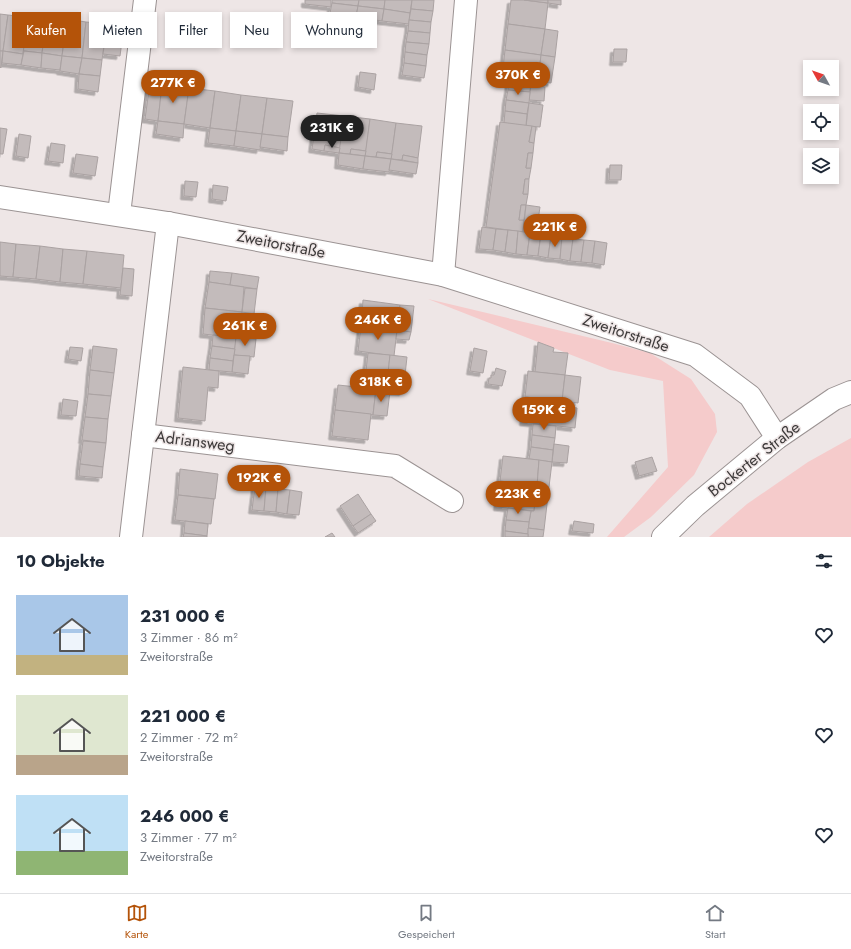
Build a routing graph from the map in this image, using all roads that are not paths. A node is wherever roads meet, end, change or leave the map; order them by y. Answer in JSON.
{"nodes":[{"id":1,"x":145,"y":0,"type":"edge"},
{"id":2,"x":466,"y":0,"type":"edge"},
{"id":3,"x":0,"y":197,"type":"edge"},
{"id":4,"x":119,"y":214,"type":"junction"},
{"id":5,"x":168,"y":223,"type":"junction"},
{"id":6,"x":443,"y":275,"type":"junction"},
{"id":7,"x":851,"y":392,"type":"edge"},
{"id":8,"x":144,"y":435,"type":"junction"},
{"id":9,"x":777,"y":438,"type":"junction"},
{"id":10,"x":452,"y":501,"type":"dead end"},
{"id":11,"x":131,"y":537,"type":"edge"},
{"id":12,"x":663,"y":537,"type":"edge"}],
"edges":[{"from":1,"to":4,"type":"street"},
{"from":2,"to":6,"type":"street"},
{"from":3,"to":4,"type":"street","name":"Zweitorstraße"},
{"from":4,"to":5,"type":"street","name":"Zweitorstraße"},
{"from":5,"to":6,"type":"street","name":"Zweitorstraße"},
{"from":5,"to":8,"type":"street","name":"Adriansweg"},
{"from":6,"to":9,"type":"street","name":"Zweitorstraße"},
{"from":7,"to":9,"type":"street","name":"Bockerter Straße"},
{"from":8,"to":10,"type":"street","name":"Adriansweg"},
{"from":8,"to":11,"type":"street","name":"Adriansweg"},
{"from":9,"to":12,"type":"street","name":"Bockerter Straße"}]}
